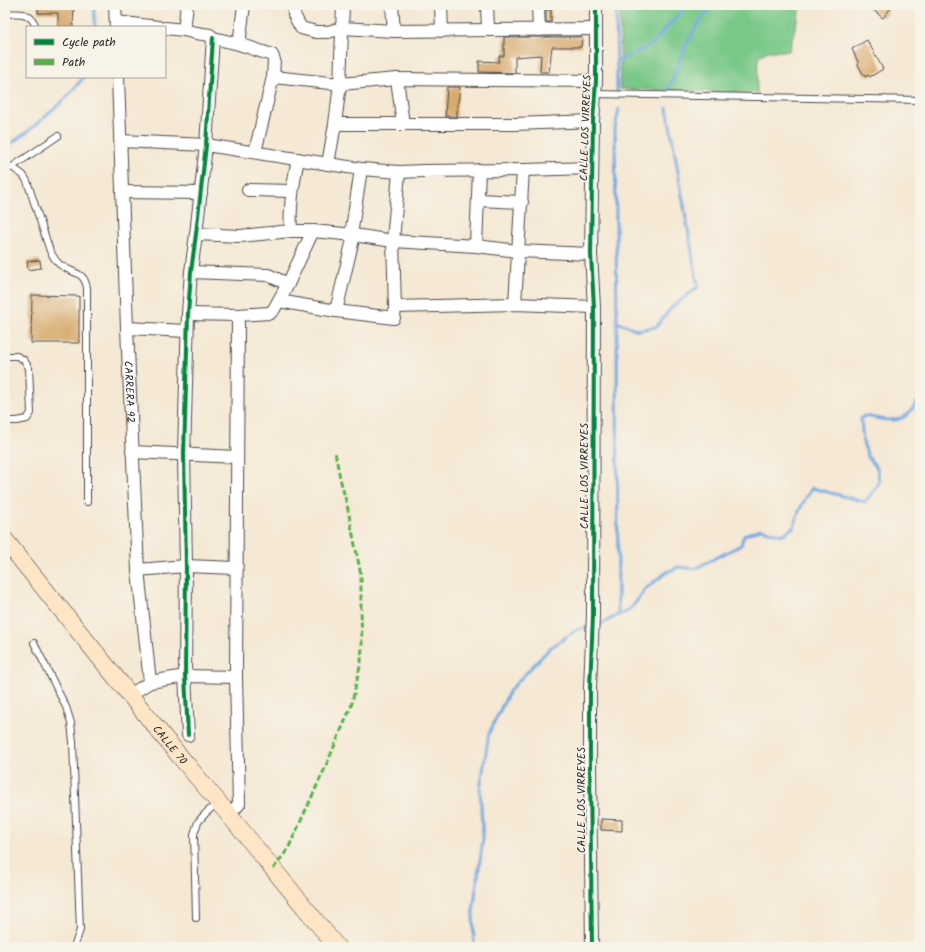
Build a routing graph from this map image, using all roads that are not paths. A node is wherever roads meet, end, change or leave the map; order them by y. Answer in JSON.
{"nodes":[{"id":1,"x":21,"y":5,"type":"edge"},
{"id":2,"x":115,"y":5,"type":"edge"},
{"id":3,"x":187,"y":5,"type":"edge"},
{"id":4,"x":244,"y":5,"type":"edge"},
{"id":5,"x":294,"y":5,"type":"edge"},
{"id":6,"x":343,"y":5,"type":"edge"},
{"id":7,"x":392,"y":5,"type":"edge"},
{"id":8,"x":441,"y":5,"type":"edge"},
{"id":9,"x":488,"y":5,"type":"edge"},
{"id":10,"x":538,"y":5,"type":"edge"},
{"id":11,"x":596,"y":5,"type":"edge"},
{"id":12,"x":21,"y":13,"type":"junction"},
{"id":13,"x":5,"y":14,"type":"edge"},
{"id":14,"x":116,"y":25,"type":"edge"},
{"id":15,"x":35,"y":26,"type":"edge"},
{"id":16,"x":137,"y":26,"type":"edge"},
{"id":17,"x":166,"y":28,"type":"edge"},
{"id":18,"x":342,"y":28,"type":"junction"},
{"id":19,"x":184,"y":30,"type":"junction"},
{"id":20,"x":488,"y":30,"type":"junction"},
{"id":21,"x":539,"y":30,"type":"junction"},
{"id":22,"x":596,"y":30,"type":"junction"},
{"id":23,"x":394,"y":31,"type":"junction"},
{"id":24,"x":442,"y":31,"type":"junction"},
{"id":25,"x":213,"y":38,"type":"junction"},
{"id":26,"x":239,"y":44,"type":"junction"},
{"id":27,"x":273,"y":76,"type":"junction"},
{"id":28,"x":118,"y":78,"type":"edge"},
{"id":29,"x":397,"y":79,"type":"junction"},
{"id":30,"x":596,"y":81,"type":"junction"},
{"id":31,"x":340,"y":84,"type":"junction"},
{"id":32,"x":595,"y":94,"type":"junction"},
{"id":33,"x":920,"y":100,"type":"edge"},
{"id":34,"x":593,"y":121,"type":"junction"},
{"id":35,"x":335,"y":124,"type":"junction"},
{"id":36,"x":403,"y":124,"type":"junction"},
{"id":37,"x":58,"y":136,"type":"dead end"},
{"id":38,"x":120,"y":141,"type":"junction"},
{"id":39,"x":206,"y":145,"type":"junction"},
{"id":40,"x":255,"y":152,"type":"junction"},
{"id":41,"x":298,"y":159,"type":"junction"},
{"id":42,"x":328,"y":164,"type":"junction"},
{"id":43,"x":12,"y":167,"type":"junction"},
{"id":44,"x":592,"y":168,"type":"junction"},
{"id":45,"x":361,"y":169,"type":"junction"},
{"id":46,"x":5,"y":170,"type":"edge"},
{"id":47,"x":479,"y":170,"type":"junction"},
{"id":48,"x":523,"y":170,"type":"junction"},
{"id":49,"x":399,"y":172,"type":"junction"},
{"id":50,"x":248,"y":190,"type":"dead end"},
{"id":51,"x":292,"y":191,"type":"junction"},
{"id":52,"x":122,"y":192,"type":"junction"},
{"id":53,"x":201,"y":193,"type":"junction"},
{"id":54,"x":478,"y":200,"type":"junction"},
{"id":55,"x":522,"y":202,"type":"junction"},
{"id":56,"x":291,"y":231,"type":"junction"},
{"id":57,"x":313,"y":231,"type":"junction"},
{"id":58,"x":196,"y":234,"type":"junction"},
{"id":59,"x":352,"y":235,"type":"junction"},
{"id":60,"x":393,"y":241,"type":"junction"},
{"id":61,"x":476,"y":246,"type":"junction"},
{"id":62,"x":518,"y":251,"type":"junction"},
{"id":63,"x":591,"y":254,"type":"junction"},
{"id":64,"x":191,"y":272,"type":"junction"},
{"id":65,"x":288,"y":284,"type":"junction"},
{"id":66,"x":279,"y":302,"type":"junction"},
{"id":67,"x":515,"y":304,"type":"junction"},
{"id":68,"x":395,"y":307,"type":"junction"},
{"id":69,"x":594,"y":307,"type":"junction"},
{"id":70,"x":336,"y":311,"type":"junction"},
{"id":71,"x":188,"y":314,"type":"junction"},
{"id":72,"x":238,"y":315,"type":"junction"},
{"id":73,"x":127,"y":328,"type":"junction"},
{"id":74,"x":187,"y":331,"type":"junction"},
{"id":75,"x":5,"y":356,"type":"edge"},
{"id":76,"x":5,"y":421,"type":"edge"},
{"id":77,"x":132,"y":452,"type":"junction"},
{"id":78,"x":184,"y":454,"type":"junction"},
{"id":79,"x":237,"y":457,"type":"junction"},
{"id":80,"x":87,"y":502,"type":"dead end"},
{"id":81,"x":5,"y":540,"type":"edge"},
{"id":82,"x":186,"y":566,"type":"junction"},
{"id":83,"x":236,"y":568,"type":"junction"},
{"id":84,"x":138,"y":570,"type":"junction"},
{"id":85,"x":34,"y":643,"type":"dead end"},
{"id":86,"x":185,"y":676,"type":"junction"},
{"id":87,"x":236,"y":677,"type":"junction"},
{"id":88,"x":150,"y":682,"type":"junction"},
{"id":89,"x":130,"y":695,"type":"junction"},
{"id":90,"x":188,"y":735,"type":"dead end"},
{"id":91,"x":218,"y":802,"type":"junction"},
{"id":92,"x":229,"y":815,"type":"junction"},
{"id":93,"x":196,"y":918,"type":"dead end"},
{"id":94,"x":74,"y":947,"type":"edge"},
{"id":95,"x":337,"y":947,"type":"edge"},
{"id":96,"x":592,"y":947,"type":"edge"}],
"edges":[{"from":1,"to":12,"type":"lane"},
{"from":2,"to":14,"type":"street"},
{"from":3,"to":19,"type":"street"},
{"from":4,"to":26,"type":"street"},
{"from":5,"to":18,"type":"street"},
{"from":6,"to":18,"type":"street"},
{"from":7,"to":23,"type":"street"},
{"from":8,"to":24,"type":"street"},
{"from":9,"to":20,"type":"street"},
{"from":10,"to":21,"type":"street"},
{"from":11,"to":22,"type":"street","name":"CALLE LOS VIRREYES"},
{"from":12,"to":13,"type":"lane"},
{"from":12,"to":15,"type":"lane"},
{"from":14,"to":16,"type":"street"},
{"from":17,"to":19,"type":"street"},
{"from":18,"to":23,"type":"street"},
{"from":18,"to":31,"type":"street"},
{"from":19,"to":25,"type":"street"},
{"from":20,"to":21,"type":"street"},
{"from":20,"to":24,"type":"street"},
{"from":21,"to":22,"type":"street"},
{"from":22,"to":30,"type":"street","name":"CALLE LOS VIRREYES"},
{"from":23,"to":24,"type":"street"},
{"from":25,"to":26,"type":"street"},
{"from":25,"to":39,"type":"street"},
{"from":26,"to":27,"type":"street"},
{"from":27,"to":31,"type":"street"},
{"from":27,"to":40,"type":"street"},
{"from":28,"to":38,"type":"street","name":"CARRERA 92"},
{"from":29,"to":30,"type":"street"},
{"from":29,"to":31,"type":"street"},
{"from":29,"to":36,"type":"street"},
{"from":30,"to":32,"type":"street","name":"CALLE LOS VIRREYES"},
{"from":31,"to":35,"type":"street"},
{"from":32,"to":33,"type":"lane"},
{"from":32,"to":34,"type":"street","name":"CALLE LOS VIRREYES"},
{"from":34,"to":36,"type":"street"},
{"from":34,"to":44,"type":"street","name":"CALLE LOS VIRREYES"},
{"from":35,"to":36,"type":"street"},
{"from":35,"to":42,"type":"street"},
{"from":37,"to":43,"type":"lane"},
{"from":38,"to":39,"type":"street"},
{"from":38,"to":52,"type":"street","name":"CARRERA 92"},
{"from":39,"to":40,"type":"street"},
{"from":39,"to":53,"type":"street"},
{"from":40,"to":41,"type":"street"},
{"from":41,"to":42,"type":"street"},
{"from":41,"to":51,"type":"street"},
{"from":42,"to":45,"type":"street"},
{"from":43,"to":46,"type":"lane"},
{"from":43,"to":80,"type":"lane"},
{"from":44,"to":48,"type":"street"},
{"from":44,"to":63,"type":"street","name":"CALLE LOS VIRREYES"},
{"from":45,"to":49,"type":"street"},
{"from":45,"to":59,"type":"street"},
{"from":47,"to":48,"type":"street"},
{"from":47,"to":49,"type":"street"},
{"from":47,"to":54,"type":"street"},
{"from":48,"to":55,"type":"street"},
{"from":49,"to":60,"type":"street"},
{"from":50,"to":51,"type":"street"},
{"from":51,"to":56,"type":"street"},
{"from":52,"to":53,"type":"street"},
{"from":52,"to":73,"type":"street","name":"CARRERA 92"},
{"from":53,"to":58,"type":"street"},
{"from":54,"to":55,"type":"street"},
{"from":54,"to":61,"type":"street"},
{"from":55,"to":62,"type":"street"},
{"from":56,"to":57,"type":"street"},
{"from":56,"to":58,"type":"street"},
{"from":57,"to":59,"type":"street"},
{"from":57,"to":65,"type":"street"},
{"from":58,"to":64,"type":"street"},
{"from":59,"to":60,"type":"street"},
{"from":59,"to":70,"type":"street"},
{"from":60,"to":61,"type":"street"},
{"from":60,"to":68,"type":"street"},
{"from":61,"to":62,"type":"street"},
{"from":62,"to":63,"type":"street"},
{"from":62,"to":67,"type":"street"},
{"from":63,"to":69,"type":"street","name":"CALLE LOS VIRREYES"},
{"from":64,"to":65,"type":"street"},
{"from":64,"to":71,"type":"street"},
{"from":65,"to":66,"type":"street"},
{"from":66,"to":70,"type":"street"},
{"from":66,"to":72,"type":"street"},
{"from":67,"to":68,"type":"street"},
{"from":67,"to":69,"type":"street"},
{"from":68,"to":70,"type":"street"},
{"from":69,"to":96,"type":"street","name":"CALLE LOS VIRREYES"},
{"from":71,"to":72,"type":"street"},
{"from":71,"to":74,"type":"street"},
{"from":72,"to":79,"type":"street"},
{"from":73,"to":74,"type":"street"},
{"from":73,"to":77,"type":"street","name":"CARRERA 92"},
{"from":74,"to":78,"type":"street"},
{"from":75,"to":76,"type":"lane"},
{"from":77,"to":78,"type":"street"},
{"from":77,"to":84,"type":"street","name":"CARRERA 92"},
{"from":78,"to":79,"type":"street"},
{"from":78,"to":82,"type":"street"},
{"from":79,"to":83,"type":"street"},
{"from":81,"to":89,"type":"street","name":"CALLE 70"},
{"from":82,"to":83,"type":"street"},
{"from":82,"to":84,"type":"street"},
{"from":82,"to":86,"type":"street"},
{"from":83,"to":87,"type":"street"},
{"from":84,"to":88,"type":"street","name":"CARRERA 92"},
{"from":85,"to":94,"type":"lane"},
{"from":86,"to":87,"type":"street"},
{"from":86,"to":88,"type":"street"},
{"from":86,"to":90,"type":"street"},
{"from":87,"to":92,"type":"street"},
{"from":88,"to":89,"type":"street"},
{"from":89,"to":91,"type":"street","name":"CALLE 70"},
{"from":91,"to":92,"type":"street","name":"CALLE 70"},
{"from":91,"to":93,"type":"lane"},
{"from":92,"to":95,"type":"street","name":"CALLE 70"}]}
